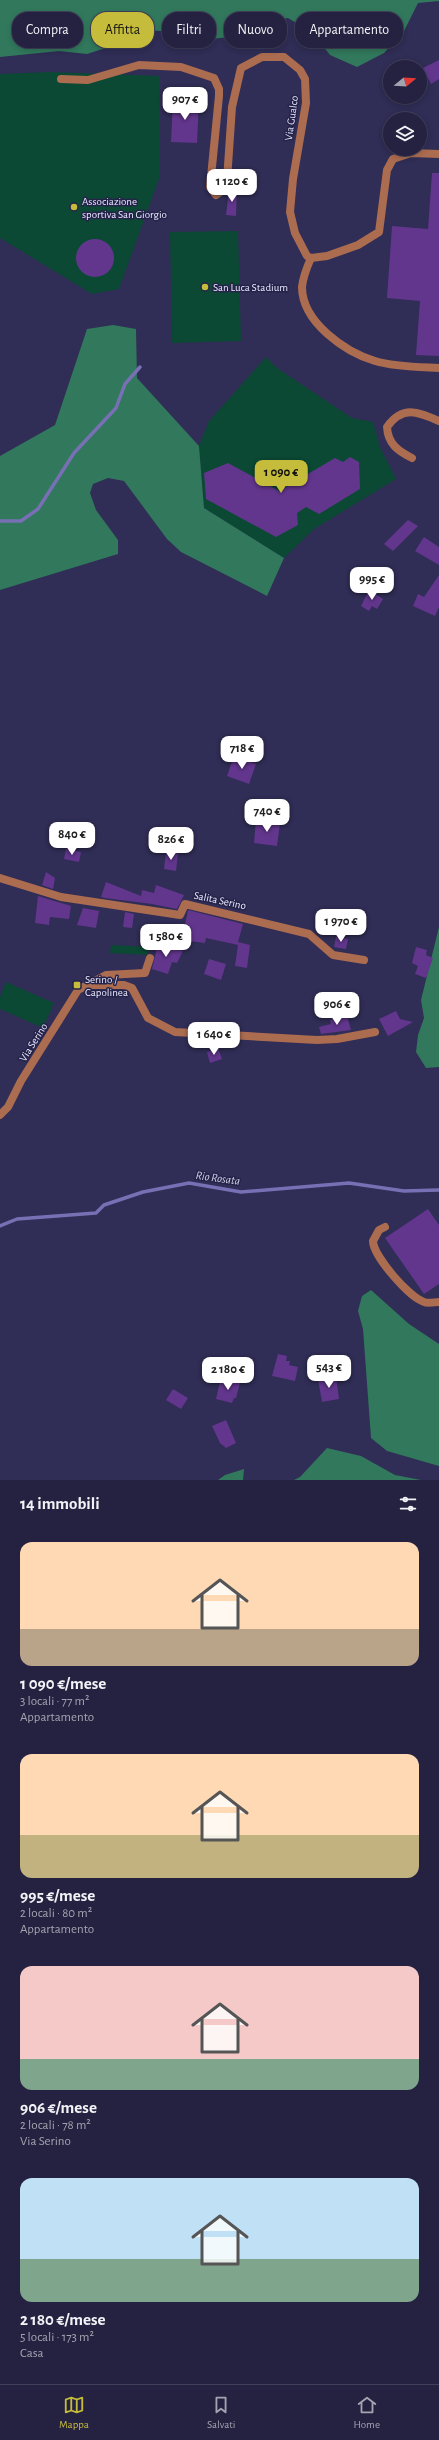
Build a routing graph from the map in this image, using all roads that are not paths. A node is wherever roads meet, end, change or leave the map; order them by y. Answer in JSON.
{"nodes":[{"id":1,"x":62,"y":79,"type":"dead end"},
{"id":2,"x":439,"y":154,"type":"edge"},
{"id":3,"x":311,"y":258,"type":"junction"},
{"id":4,"x":439,"y":368,"type":"edge"},
{"id":5,"x":439,"y":421,"type":"edge"},
{"id":6,"x":412,"y":458,"type":"dead end"},
{"id":7,"x":0,"y":878,"type":"edge"},
{"id":8,"x":150,"y":958,"type":"dead end"},
{"id":9,"x":364,"y":960,"type":"dead end"},
{"id":10,"x":88,"y":985,"type":"junction"},
{"id":11,"x":375,"y":1032,"type":"dead end"},
{"id":12,"x":0,"y":1115,"type":"edge"},
{"id":13,"x":385,"y":1226,"type":"dead end"},
{"id":14,"x":439,"y":1302,"type":"edge"}],
"edges":[{"from":1,"to":3,"type":"street","name":"Via Gualco"},
{"from":2,"to":3,"type":"street"},
{"from":3,"to":4,"type":"street"},
{"from":5,"to":6,"type":"street"},
{"from":7,"to":9,"type":"street","name":"Salita Serino"},
{"from":8,"to":10,"type":"street","name":"Via Serino"},
{"from":10,"to":11,"type":"street"},
{"from":10,"to":12,"type":"street","name":"Via Serino"},
{"from":13,"to":14,"type":"street"}]}
